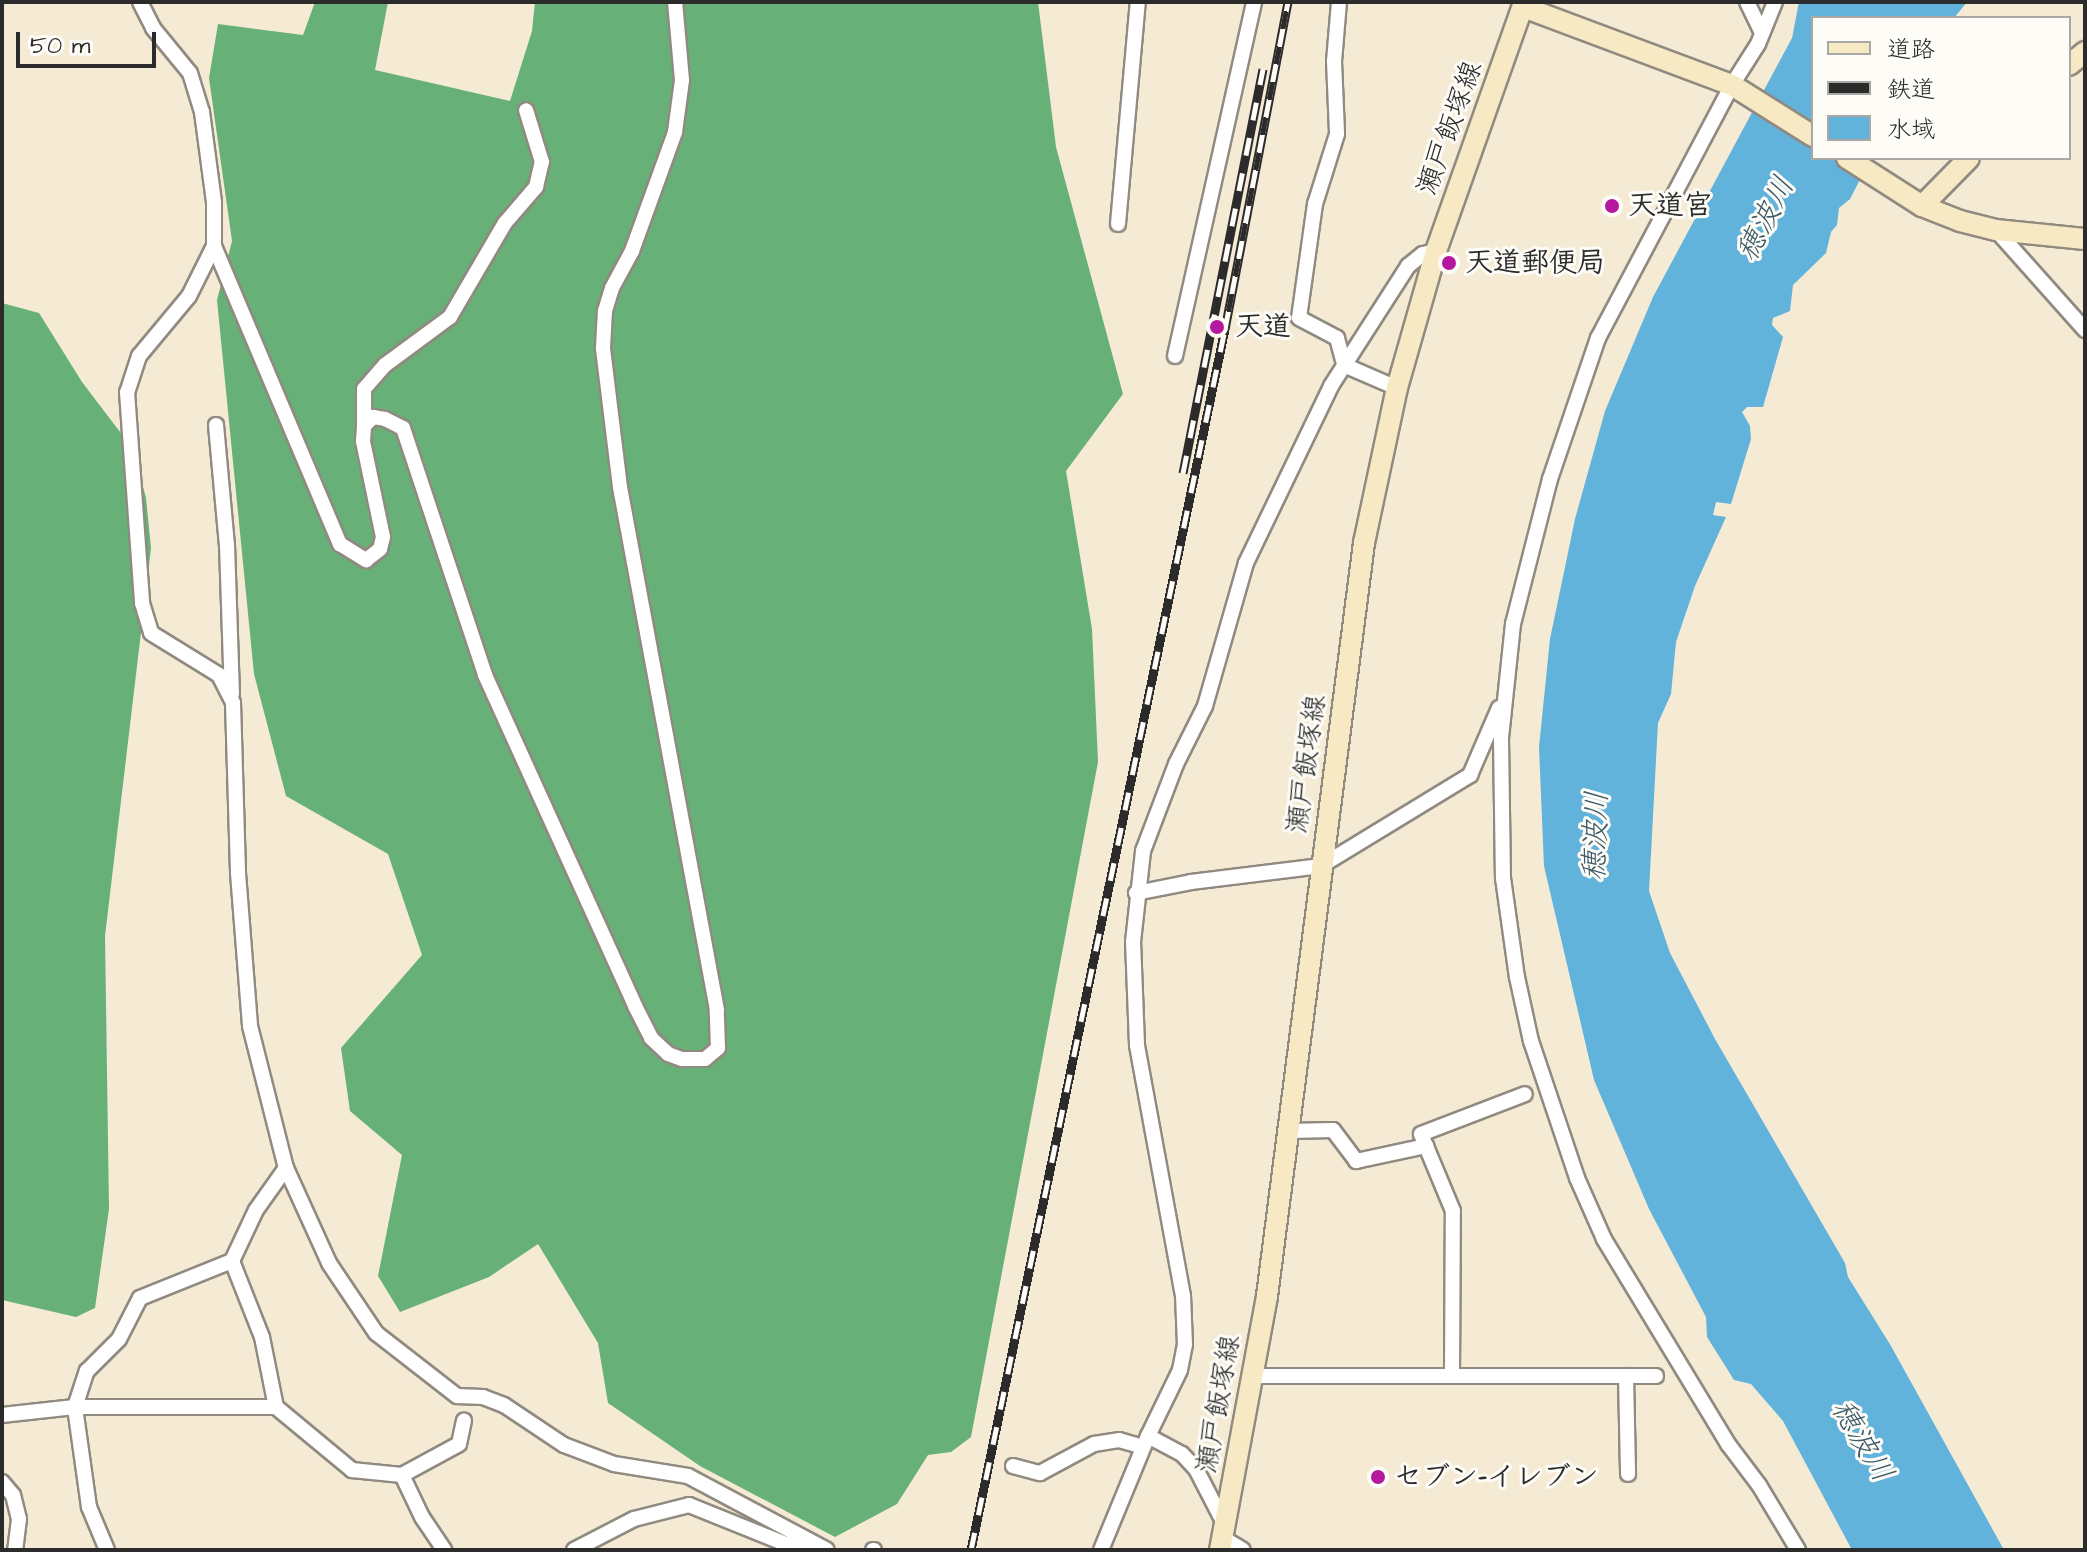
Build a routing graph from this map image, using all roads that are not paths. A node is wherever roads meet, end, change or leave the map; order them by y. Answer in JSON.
{"nodes":[{"id":1,"x":140,"y":2,"type":"edge"},
{"id":2,"x":675,"y":2,"type":"edge"},
{"id":3,"x":1138,"y":2,"type":"edge"},
{"id":4,"x":1254,"y":2,"type":"edge"},
{"id":5,"x":1339,"y":2,"type":"edge"},
{"id":6,"x":1747,"y":2,"type":"edge"},
{"id":7,"x":1775,"y":2,"type":"edge"},
{"id":8,"x":1524,"y":5,"type":"edge"},
{"id":9,"x":1762,"y":33,"type":"junction"},
{"id":10,"x":1737,"y":88,"type":"junction"},
{"id":11,"x":526,"y":110,"type":"dead end"},
{"id":12,"x":1811,"y":135,"type":"edge"},
{"id":13,"x":1850,"y":160,"type":"edge"},
{"id":14,"x":1967,"y":160,"type":"edge"},
{"id":15,"x":1917,"y":203,"type":"junction"},
{"id":16,"x":1118,"y":224,"type":"dead end"},
{"id":17,"x":1996,"y":230,"type":"junction"},
{"id":18,"x":2085,"y":239,"type":"edge"},
{"id":19,"x":214,"y":246,"type":"junction"},
{"id":20,"x":1436,"y":251,"type":"junction"},
{"id":21,"x":2085,"y":330,"type":"edge"},
{"id":22,"x":1175,"y":356,"type":"dead end"},
{"id":23,"x":1344,"y":365,"type":"junction"},
{"id":24,"x":1397,"y":388,"type":"junction"},
{"id":25,"x":216,"y":425,"type":"dead end"},
{"id":26,"x":364,"y":426,"type":"junction"},
{"id":27,"x":1506,"y":693,"type":"junction"},
{"id":28,"x":233,"y":703,"type":"junction"},
{"id":29,"x":1321,"y":866,"type":"junction"},
{"id":30,"x":1136,"y":893,"type":"junction"},
{"id":31,"x":1525,"y":1094,"type":"dead end"},
{"id":32,"x":1288,"y":1131,"type":"junction"},
{"id":33,"x":1426,"y":1146,"type":"junction"},
{"id":34,"x":286,"y":1168,"type":"junction"},
{"id":35,"x":232,"y":1261,"type":"junction"},
{"id":36,"x":1253,"y":1376,"type":"junction"},
{"id":37,"x":1452,"y":1376,"type":"junction"},
{"id":38,"x":1626,"y":1376,"type":"junction"},
{"id":39,"x":1656,"y":1376,"type":"dead end"},
{"id":40,"x":75,"y":1407,"type":"junction"},
{"id":41,"x":276,"y":1407,"type":"junction"},
{"id":42,"x":2,"y":1415,"type":"edge"},
{"id":43,"x":464,"y":1421,"type":"dead end"},
{"id":44,"x":1146,"y":1441,"type":"junction"},
{"id":45,"x":1013,"y":1466,"type":"dead end"},
{"id":46,"x":1628,"y":1474,"type":"dead end"},
{"id":47,"x":402,"y":1475,"type":"junction"},
{"id":48,"x":2,"y":1482,"type":"edge"},
{"id":49,"x":1223,"y":1538,"type":"edge"},
{"id":50,"x":15,"y":1550,"type":"edge"},
{"id":51,"x":107,"y":1550,"type":"edge"},
{"id":52,"x":444,"y":1550,"type":"edge"},
{"id":53,"x":574,"y":1550,"type":"edge"},
{"id":54,"x":825,"y":1550,"type":"edge"},
{"id":55,"x":1101,"y":1550,"type":"edge"},
{"id":56,"x":1243,"y":1550,"type":"edge"},
{"id":57,"x":1798,"y":1550,"type":"edge"}],
"edges":[{"from":1,"to":19,"type":"street"},
{"from":2,"to":26,"type":"street"},
{"from":3,"to":16,"type":"street"},
{"from":4,"to":22,"type":"street"},
{"from":5,"to":23,"type":"street"},
{"from":6,"to":9,"type":"street"},
{"from":7,"to":9,"type":"street"},
{"from":8,"to":10,"type":"main road"},
{"from":8,"to":20,"type":"main road","name":"瀬戸飯塚線"},
{"from":9,"to":10,"type":"street"},
{"from":10,"to":12,"type":"main road"},
{"from":10,"to":27,"type":"street"},
{"from":11,"to":26,"type":"street"},
{"from":13,"to":15,"type":"main road"},
{"from":14,"to":15,"type":"main road"},
{"from":15,"to":17,"type":"main road"},
{"from":17,"to":18,"type":"main road"},
{"from":17,"to":21,"type":"street"},
{"from":19,"to":26,"type":"street"},
{"from":19,"to":28,"type":"street"},
{"from":20,"to":23,"type":"street"},
{"from":20,"to":24,"type":"main road","name":"瀬戸飯塚線"},
{"from":23,"to":24,"type":"street"},
{"from":23,"to":30,"type":"street"},
{"from":24,"to":29,"type":"main road","name":"瀬戸飯塚線"},
{"from":25,"to":28,"type":"street"},
{"from":27,"to":29,"type":"street"},
{"from":27,"to":57,"type":"street"},
{"from":28,"to":34,"type":"street"},
{"from":29,"to":30,"type":"street"},
{"from":29,"to":32,"type":"main road","name":"瀬戸飯塚線"},
{"from":30,"to":44,"type":"street"},
{"from":31,"to":33,"type":"street"},
{"from":32,"to":33,"type":"street"},
{"from":32,"to":36,"type":"main road","name":"瀬戸飯塚線"},
{"from":33,"to":37,"type":"street"},
{"from":34,"to":35,"type":"street"},
{"from":34,"to":54,"type":"street"},
{"from":35,"to":40,"type":"street"},
{"from":35,"to":41,"type":"street"},
{"from":36,"to":37,"type":"street"},
{"from":36,"to":49,"type":"main road","name":"瀬戸飯塚線"},
{"from":37,"to":38,"type":"street"},
{"from":38,"to":39,"type":"street"},
{"from":38,"to":46,"type":"street"},
{"from":40,"to":41,"type":"street"},
{"from":40,"to":42,"type":"street"},
{"from":40,"to":51,"type":"street"},
{"from":41,"to":47,"type":"street"},
{"from":43,"to":47,"type":"street"},
{"from":44,"to":45,"type":"street"},
{"from":44,"to":49,"type":"street"},
{"from":44,"to":55,"type":"street"},
{"from":47,"to":52,"type":"street"},
{"from":48,"to":50,"type":"street"},
{"from":49,"to":56,"type":"street"},
{"from":53,"to":54,"type":"street"}]}
